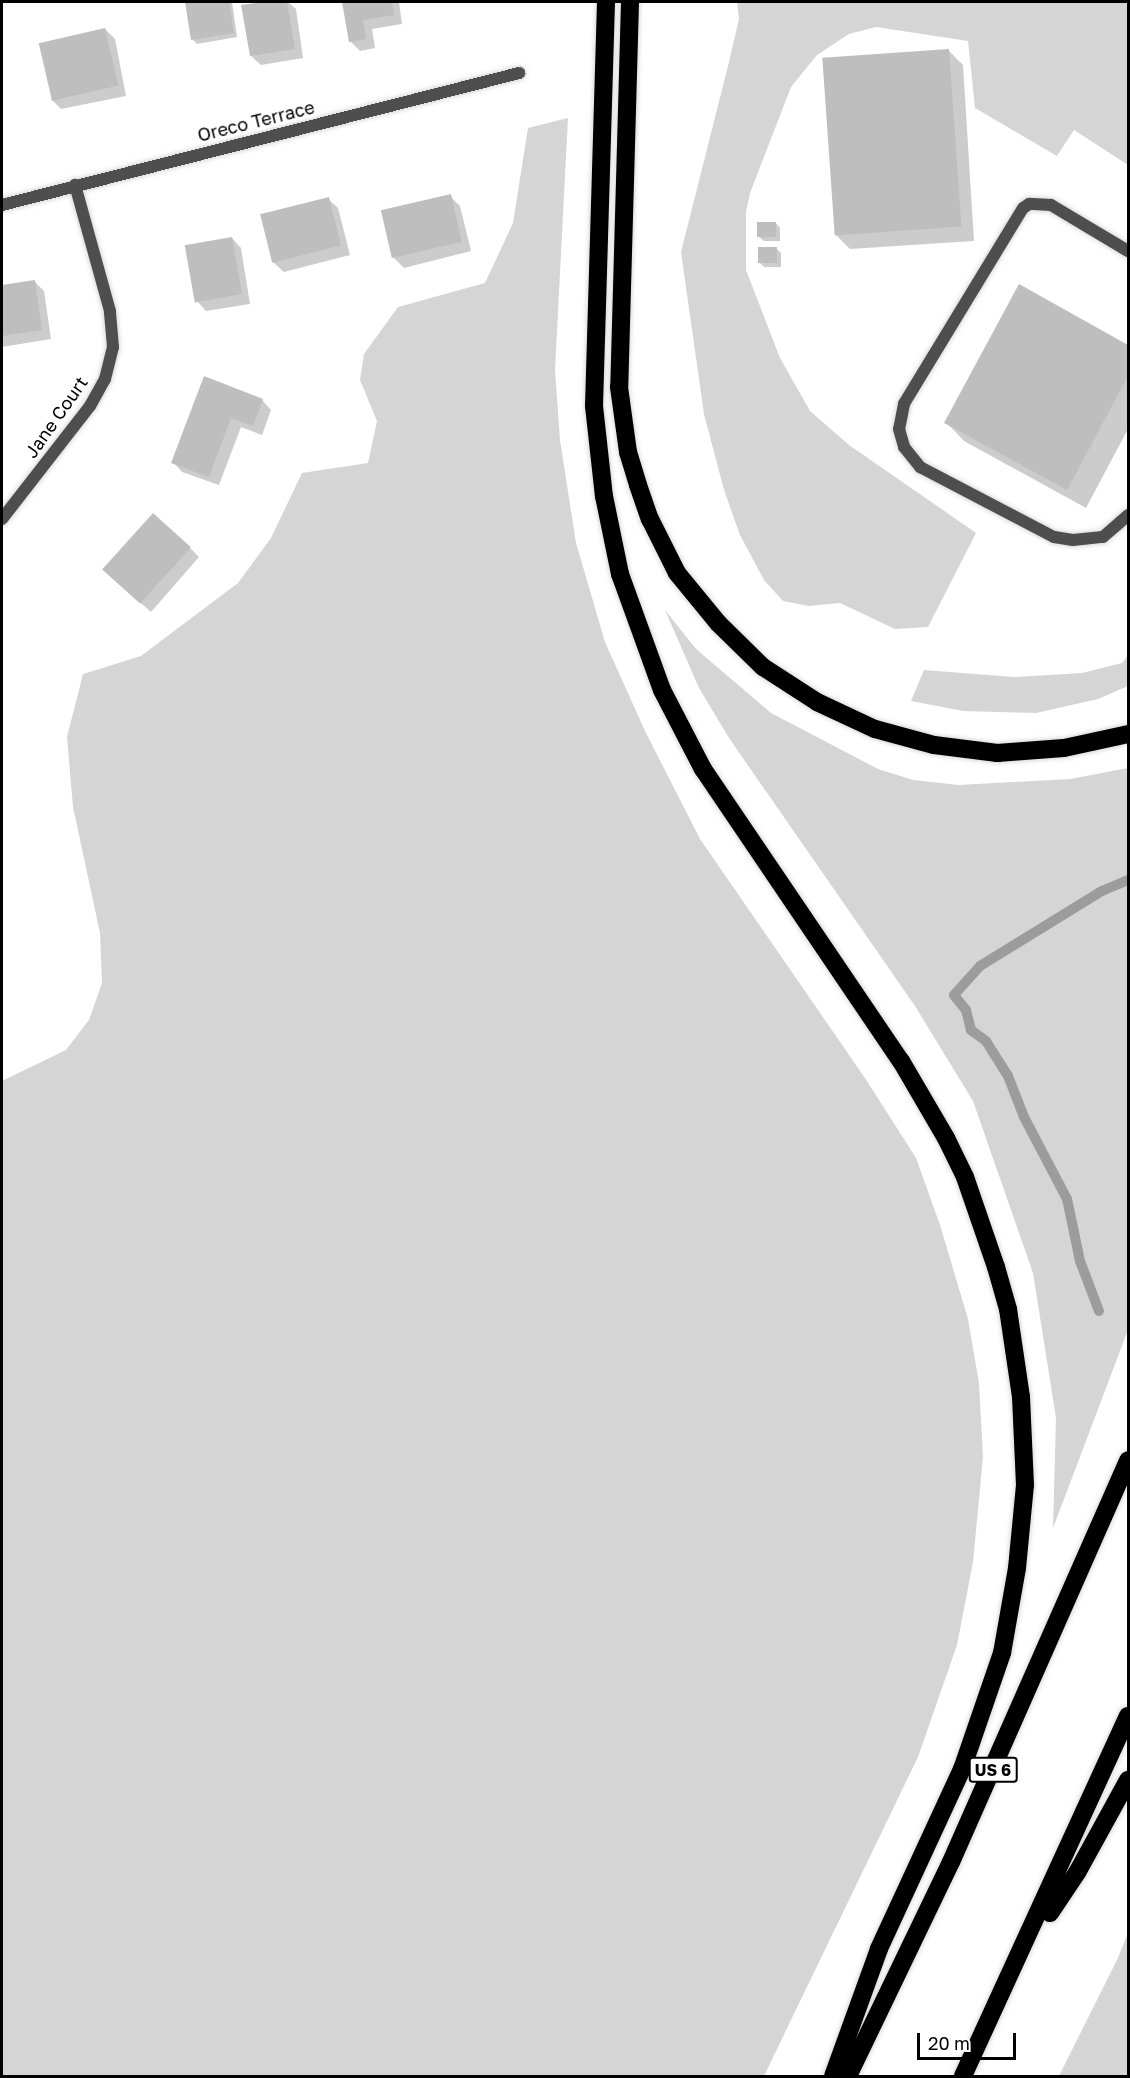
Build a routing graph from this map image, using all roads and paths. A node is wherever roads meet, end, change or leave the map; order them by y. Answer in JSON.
{"nodes":[{"id":1,"x":606,"y":2,"type":"edge"},
{"id":2,"x":630,"y":2,"type":"edge"},
{"id":3,"x":641,"y":2,"type":"edge"},
{"id":4,"x":628,"y":55,"type":"junction"},
{"id":5,"x":519,"y":73,"type":"dead end"},
{"id":6,"x":75,"y":185,"type":"junction"},
{"id":7,"x":2,"y":205,"type":"edge"},
{"id":8,"x":1128,"y":251,"type":"edge"},
{"id":9,"x":1128,"y":515,"type":"edge"},
{"id":10,"x":2,"y":519,"type":"edge"},
{"id":11,"x":1128,"y":734,"type":"edge"},
{"id":12,"x":1128,"y":1460,"type":"edge"},
{"id":13,"x":1128,"y":1716,"type":"edge"},
{"id":14,"x":1128,"y":1780,"type":"edge"},
{"id":15,"x":1022,"y":1954,"type":"junction"},
{"id":16,"x":833,"y":2076,"type":"edge"},
{"id":17,"x":848,"y":2076,"type":"edge"},
{"id":18,"x":963,"y":2076,"type":"edge"}],
"edges":[{"from":1,"to":16,"type":"highway"},
{"from":2,"to":4,"type":"highway"},
{"from":3,"to":4,"type":"highway"},
{"from":4,"to":11,"type":"highway"},
{"from":5,"to":6,"type":"street","name":"Oreco Terrace"},
{"from":6,"to":7,"type":"street","name":"Oreco Terrace"},
{"from":6,"to":10,"type":"street","name":"Jane Court"},
{"from":8,"to":9,"type":"street"},
{"from":12,"to":17,"type":"highway","number":"US 6"},
{"from":13,"to":15,"type":"highway"},
{"from":14,"to":15,"type":"highway"},
{"from":15,"to":18,"type":"highway"}]}
